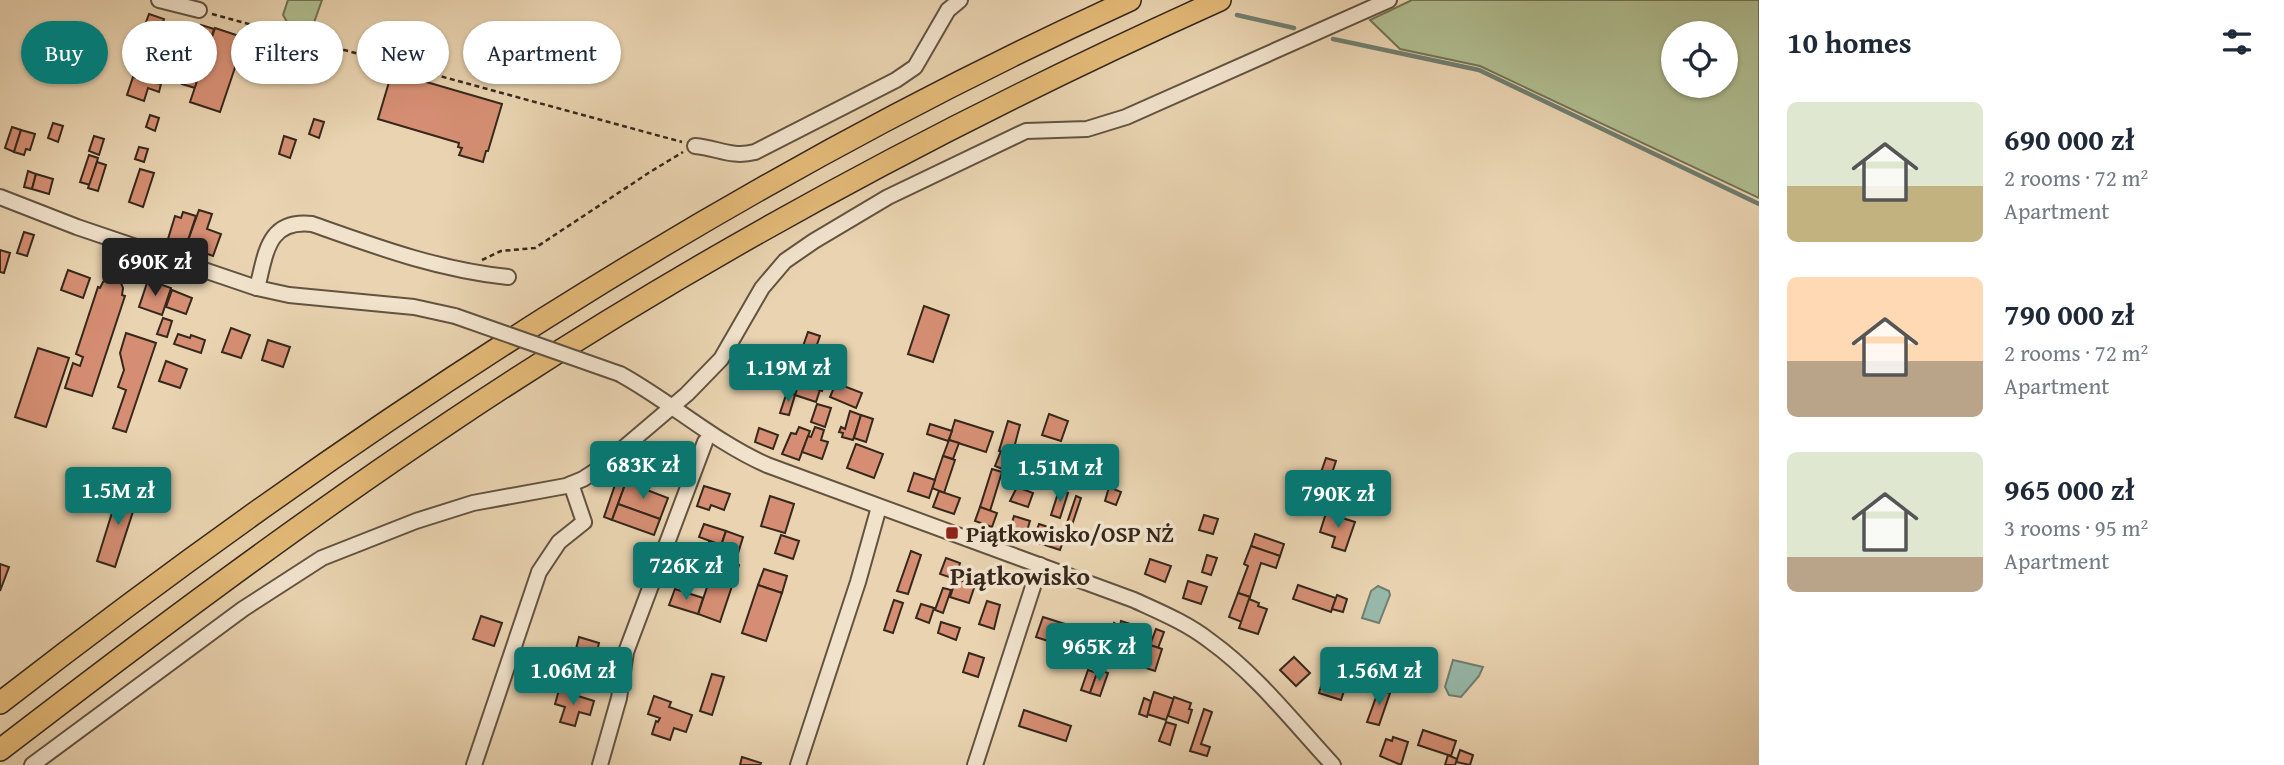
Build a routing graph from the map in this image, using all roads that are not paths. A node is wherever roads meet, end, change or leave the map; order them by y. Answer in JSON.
{"nodes":[{"id":1,"x":159,"y":0,"type":"edge"},
{"id":2,"x":960,"y":0,"type":"edge"},
{"id":3,"x":1130,"y":0,"type":"edge"},
{"id":4,"x":1220,"y":0,"type":"edge"},
{"id":5,"x":1389,"y":0,"type":"edge"},
{"id":6,"x":199,"y":10,"type":"road end"},
{"id":7,"x":695,"y":146,"type":"road end"},
{"id":8,"x":0,"y":197,"type":"edge"},
{"id":9,"x":508,"y":277,"type":"dead end"},
{"id":10,"x":257,"y":288,"type":"junction"},
{"id":11,"x":673,"y":406,"type":"junction"},
{"id":12,"x":705,"y":442,"type":"dead end"},
{"id":13,"x":571,"y":484,"type":"junction"},
{"id":14,"x":879,"y":507,"type":"junction"},
{"id":15,"x":1040,"y":565,"type":"junction"},
{"id":16,"x":0,"y":703,"type":"edge"},
{"id":17,"x":0,"y":750,"type":"edge"},
{"id":18,"x":32,"y":765,"type":"edge"},
{"id":19,"x":474,"y":765,"type":"edge"},
{"id":20,"x":600,"y":765,"type":"edge"},
{"id":21,"x":798,"y":765,"type":"edge"},
{"id":22,"x":975,"y":765,"type":"edge"},
{"id":23,"x":1333,"y":765,"type":"edge"}],
"edges":[{"from":1,"to":6,"type":"street"},
{"from":2,"to":7,"type":"street"},
{"from":3,"to":16,"type":"highway"},
{"from":4,"to":17,"type":"highway"},
{"from":5,"to":11,"type":"street"},
{"from":8,"to":10,"type":"street"},
{"from":9,"to":10,"type":"street"},
{"from":10,"to":11,"type":"street","bridge":true},
{"from":11,"to":13,"type":"street"},
{"from":11,"to":14,"type":"street"},
{"from":12,"to":20,"type":"street"},
{"from":13,"to":18,"type":"street"},
{"from":13,"to":19,"type":"street"},
{"from":14,"to":15,"type":"street"},
{"from":14,"to":21,"type":"street"},
{"from":15,"to":22,"type":"street"},
{"from":15,"to":23,"type":"street"}]}
